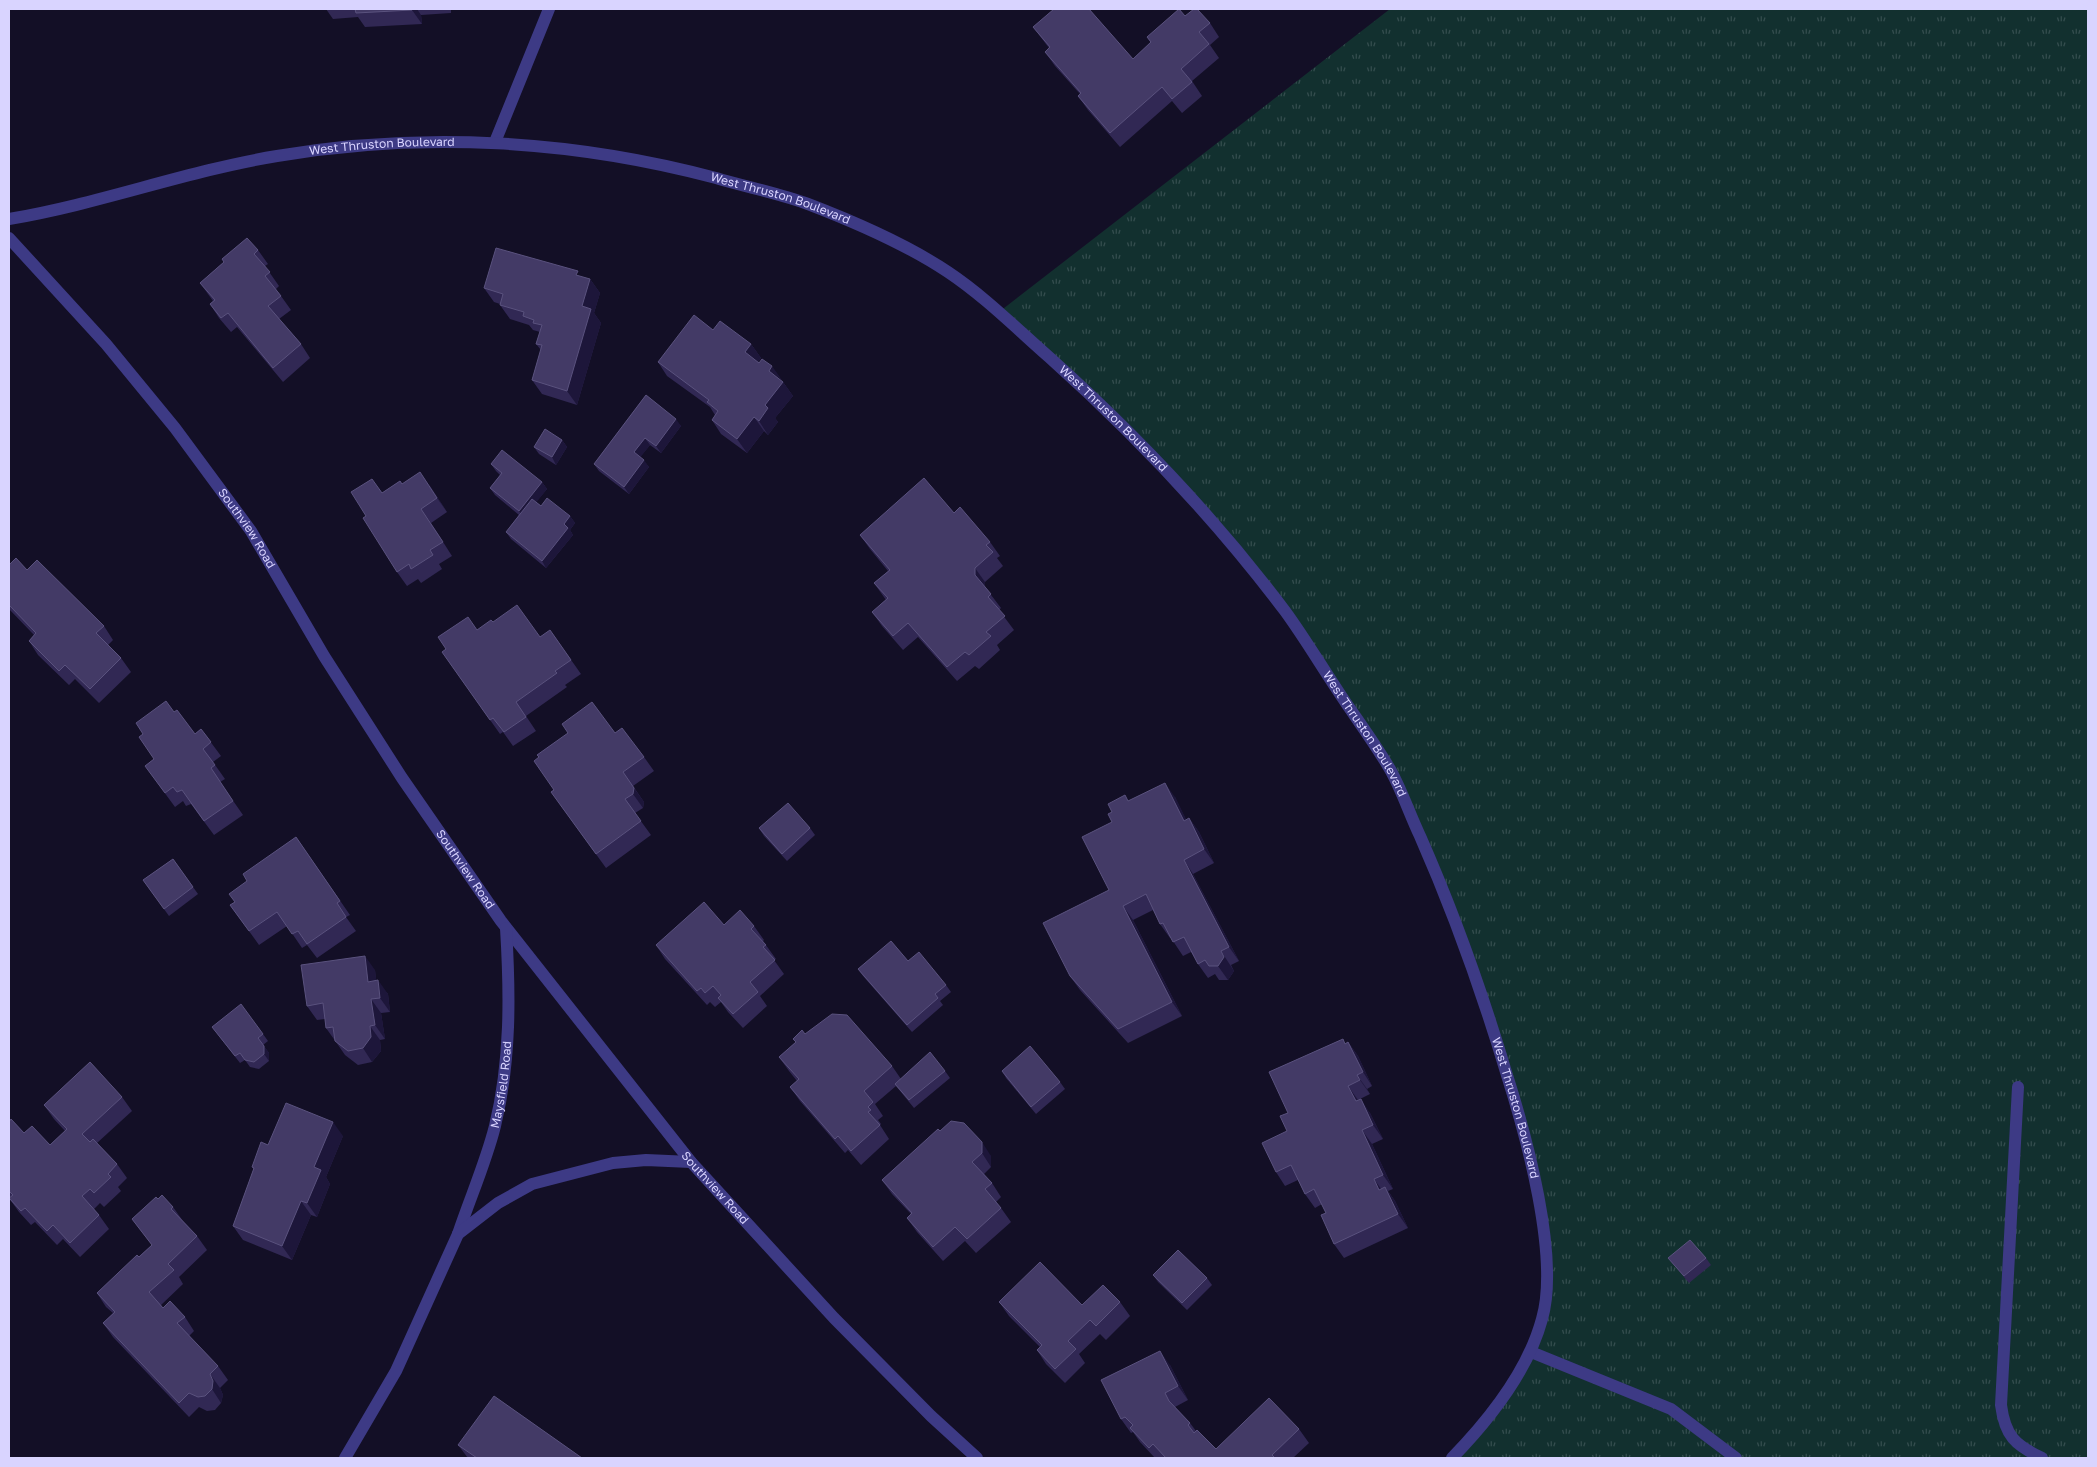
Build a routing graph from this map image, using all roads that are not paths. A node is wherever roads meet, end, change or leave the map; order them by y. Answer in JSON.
{"nodes":[{"id":1,"x":549,"y":9,"type":"edge"},
{"id":2,"x":495,"y":142,"type":"junction"},
{"id":3,"x":9,"y":219,"type":"edge"},
{"id":4,"x":9,"y":238,"type":"edge"},
{"id":5,"x":506,"y":928,"type":"junction"},
{"id":6,"x":2018,"y":1087,"type":"dead end"},
{"id":7,"x":690,"y":1162,"type":"junction"},
{"id":8,"x":458,"y":1234,"type":"junction"},
{"id":9,"x":1531,"y":1352,"type":"junction"},
{"id":10,"x":1458,"y":1456,"type":"edge"},
{"id":11,"x":345,"y":1458,"type":"edge"},
{"id":12,"x":978,"y":1458,"type":"edge"},
{"id":13,"x":1736,"y":1458,"type":"edge"},
{"id":14,"x":2042,"y":1458,"type":"edge"}],
"edges":[{"from":1,"to":2,"type":"street"},
{"from":2,"to":3,"type":"street","name":"West Thruston Boulevard"},
{"from":2,"to":9,"type":"street","name":"West Thruston Boulevard"},
{"from":4,"to":5,"type":"street","name":"Southview Road"},
{"from":5,"to":7,"type":"street","name":"Southview Road"},
{"from":5,"to":8,"type":"street","name":"Maysfield Road"},
{"from":6,"to":14,"type":"street"},
{"from":7,"to":8,"type":"street","name":"Maysfield Road"},
{"from":7,"to":12,"type":"street","name":"Southview Road"},
{"from":8,"to":11,"type":"street","name":"Maysfield Road"},
{"from":9,"to":10,"type":"street","name":"West Thruston Boulevard"},
{"from":9,"to":13,"type":"street"}]}
